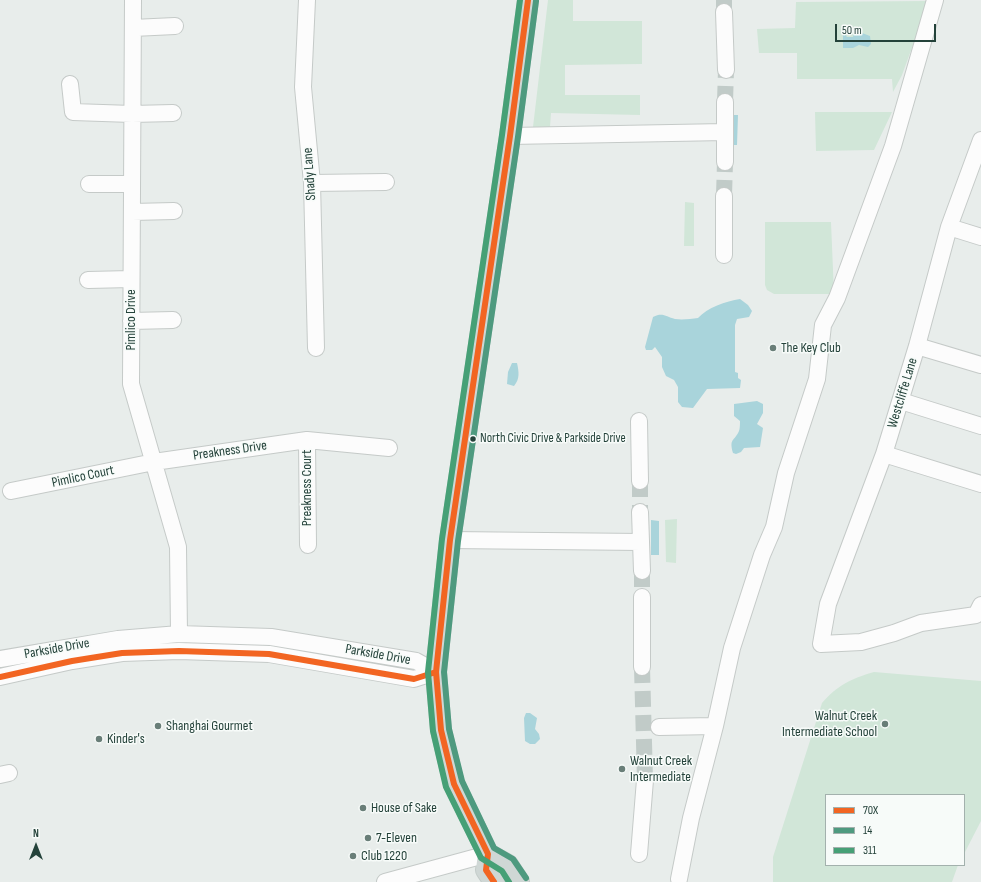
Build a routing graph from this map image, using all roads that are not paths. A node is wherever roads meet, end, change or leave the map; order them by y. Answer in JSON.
{"nodes":[{"id":1,"x":133,"y":0,"type":"edge"},
{"id":2,"x":307,"y":0,"type":"edge"},
{"id":3,"x":528,"y":0,"type":"edge"},
{"id":4,"x":935,"y":0,"type":"edge"},
{"id":5,"x":724,"y":12,"type":"tunnel mouth"},
{"id":6,"x":175,"y":26,"type":"dead end"},
{"id":7,"x":133,"y":28,"type":"junction"},
{"id":8,"x":726,"y":70,"type":"tunnel mouth"},
{"id":9,"x":70,"y":84,"type":"dead end"},
{"id":10,"x":725,"y":102,"type":"tunnel mouth"},
{"id":11,"x":173,"y":113,"type":"dead end"},
{"id":12,"x":132,"y":114,"type":"junction"},
{"id":13,"x":725,"y":132,"type":"junction"},
{"id":14,"x":510,"y":136,"type":"junction"},
{"id":15,"x":981,"y":140,"type":"edge"},
{"id":16,"x":725,"y":162,"type":"tunnel mouth"},
{"id":17,"x":976,"y":171,"type":"edge"},
{"id":18,"x":386,"y":182,"type":"dead end"},
{"id":19,"x":312,"y":183,"type":"junction"},
{"id":20,"x":89,"y":184,"type":"dead end"},
{"id":21,"x":132,"y":184,"type":"junction"},
{"id":22,"x":724,"y":196,"type":"tunnel mouth"},
{"id":23,"x":174,"y":211,"type":"dead end"},
{"id":24,"x":132,"y":212,"type":"junction"},
{"id":25,"x":949,"y":227,"type":"junction"},
{"id":26,"x":981,"y":237,"type":"edge"},
{"id":27,"x":724,"y":255,"type":"dead end"},
{"id":28,"x":131,"y":279,"type":"junction"},
{"id":29,"x":88,"y":280,"type":"dead end"},
{"id":30,"x":174,"y":320,"type":"dead end"},
{"id":31,"x":131,"y":321,"type":"junction"},
{"id":32,"x":917,"y":346,"type":"junction"},
{"id":33,"x":316,"y":348,"type":"dead end"},
{"id":34,"x":981,"y":365,"type":"edge"},
{"id":35,"x":901,"y":401,"type":"junction"},
{"id":36,"x":639,"y":421,"type":"dead end"},
{"id":37,"x":981,"y":426,"type":"edge"},
{"id":38,"x":307,"y":440,"type":"junction"},
{"id":39,"x":389,"y":448,"type":"dead end"},
{"id":40,"x":884,"y":454,"type":"junction"},
{"id":41,"x":154,"y":462,"type":"junction"},
{"id":42,"x":640,"y":481,"type":"tunnel mouth"},
{"id":43,"x":981,"y":484,"type":"edge"},
{"id":44,"x":11,"y":491,"type":"dead end"},
{"id":45,"x":640,"y":512,"type":"tunnel mouth"},
{"id":46,"x":450,"y":540,"type":"junction"},
{"id":47,"x":641,"y":542,"type":"junction"},
{"id":48,"x":308,"y":545,"type":"dead end"},
{"id":49,"x":642,"y":571,"type":"tunnel mouth"},
{"id":50,"x":642,"y":597,"type":"tunnel mouth"},
{"id":51,"x":981,"y":605,"type":"edge"},
{"id":52,"x":179,"y":634,"type":"junction"},
{"id":53,"x":0,"y":659,"type":"edge"},
{"id":54,"x":642,"y":667,"type":"tunnel mouth"},
{"id":55,"x":436,"y":672,"type":"junction"},
{"id":56,"x":0,"y":677,"type":"edge"},
{"id":57,"x":715,"y":726,"type":"junction"},
{"id":58,"x":659,"y":727,"type":"dead end"},
{"id":59,"x":645,"y":780,"type":"tunnel mouth"},
{"id":60,"x":488,"y":854,"type":"junction"},
{"id":61,"x":639,"y":854,"type":"dead end"},
{"id":62,"x":679,"y":879,"type":"dead end"},
{"id":63,"x":385,"y":882,"type":"edge"},
{"id":64,"x":494,"y":882,"type":"edge"},
{"id":65,"x":519,"y":882,"type":"edge"}],
"edges":[{"from":1,"to":7,"type":"street","name":"Pimlico Drive"},
{"from":2,"to":19,"type":"street","name":"Shady Lane"},
{"from":3,"to":14,"type":"main road"},
{"from":4,"to":57,"type":"street"},
{"from":5,"to":8,"type":"street"},
{"from":6,"to":7,"type":"street"},
{"from":7,"to":12,"type":"street","name":"Pimlico Drive"},
{"from":9,"to":12,"type":"street"},
{"from":10,"to":13,"type":"street"},
{"from":11,"to":12,"type":"street"},
{"from":12,"to":21,"type":"street","name":"Pimlico Drive"},
{"from":13,"to":14,"type":"street"},
{"from":13,"to":16,"type":"street"},
{"from":14,"to":46,"type":"main road"},
{"from":15,"to":17,"type":"street","name":"Westcliffe Lane"},
{"from":17,"to":25,"type":"street","name":"Westcliffe Lane"},
{"from":18,"to":19,"type":"street"},
{"from":19,"to":33,"type":"street","name":"Shady Lane"},
{"from":20,"to":21,"type":"street"},
{"from":21,"to":24,"type":"street","name":"Pimlico Drive"},
{"from":22,"to":27,"type":"street"},
{"from":23,"to":24,"type":"street"},
{"from":24,"to":28,"type":"street","name":"Pimlico Drive"},
{"from":25,"to":26,"type":"street"},
{"from":25,"to":32,"type":"street","name":"Westcliffe Lane"},
{"from":28,"to":29,"type":"street"},
{"from":28,"to":31,"type":"street","name":"Pimlico Drive"},
{"from":30,"to":31,"type":"street"},
{"from":31,"to":41,"type":"street","name":"Pimlico Drive"},
{"from":32,"to":34,"type":"street"},
{"from":32,"to":35,"type":"street","name":"Westcliffe Lane"},
{"from":35,"to":37,"type":"street"},
{"from":35,"to":40,"type":"street","name":"Westcliffe Lane"},
{"from":36,"to":42,"type":"street"},
{"from":38,"to":39,"type":"street","name":"Preakness Court"},
{"from":38,"to":41,"type":"street","name":"Preakness Drive"},
{"from":38,"to":48,"type":"street","name":"Preakness Court"},
{"from":40,"to":43,"type":"street"},
{"from":40,"to":51,"type":"street","name":"Westcliffe Lane"},
{"from":41,"to":44,"type":"street","name":"Pimlico Court"},
{"from":41,"to":52,"type":"street","name":"Pimlico Drive"},
{"from":45,"to":47,"type":"street"},
{"from":46,"to":47,"type":"street"},
{"from":46,"to":55,"type":"main road"},
{"from":47,"to":49,"type":"street"},
{"from":50,"to":54,"type":"street"},
{"from":52,"to":53,"type":"street","name":"Parkside Drive"},
{"from":52,"to":55,"type":"street","name":"Parkside Drive"},
{"from":55,"to":56,"type":"street","name":"Parkside Drive"},
{"from":55,"to":60,"type":"main road"},
{"from":57,"to":58,"type":"street"},
{"from":57,"to":62,"type":"street"},
{"from":59,"to":61,"type":"street"},
{"from":60,"to":63,"type":"street"},
{"from":60,"to":64,"type":"main road"},
{"from":60,"to":65,"type":"main road"}]}
